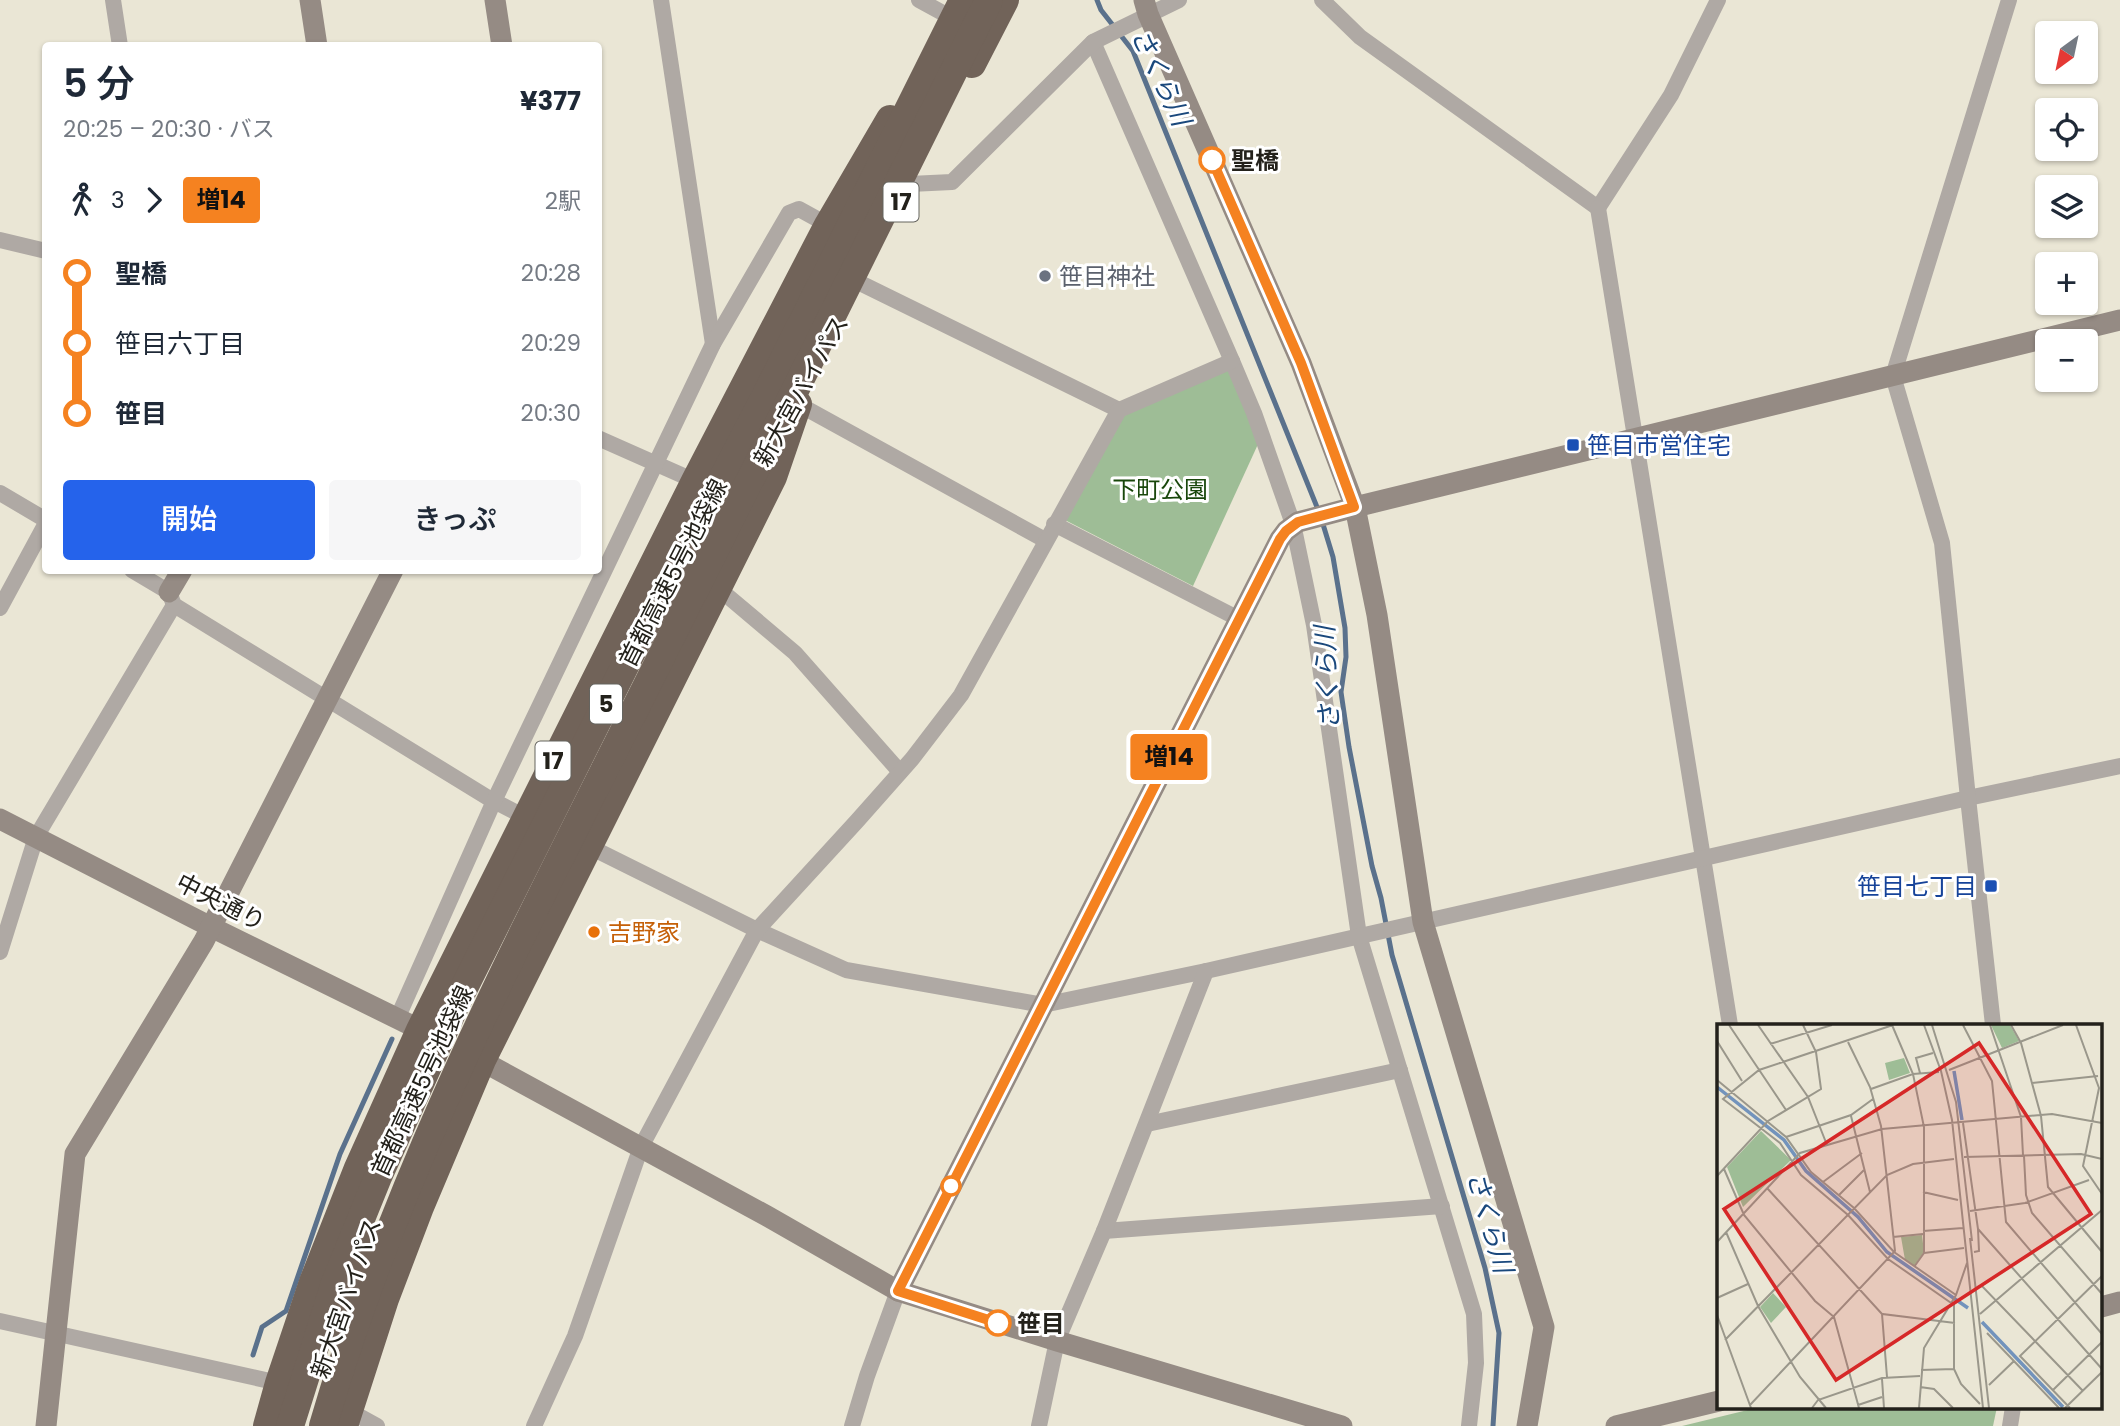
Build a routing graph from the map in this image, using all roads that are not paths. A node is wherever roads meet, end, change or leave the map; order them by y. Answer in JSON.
{"nodes":[{"id":1,"x":113,"y":0,"type":"edge"},
{"id":2,"x":310,"y":0,"type":"edge"},
{"id":3,"x":495,"y":0,"type":"edge"},
{"id":4,"x":661,"y":0,"type":"edge"},
{"id":5,"x":989,"y":0,"type":"edge"},
{"id":6,"x":1005,"y":0,"type":"edge"},
{"id":7,"x":1179,"y":0,"type":"edge"},
{"id":8,"x":1322,"y":0,"type":"edge"},
{"id":9,"x":1718,"y":0,"type":"edge"},
{"id":10,"x":2009,"y":0,"type":"edge"},
{"id":11,"x":943,"y":3,"type":"edge"},
{"id":12,"x":1146,"y":7,"type":"edge"},
{"id":13,"x":1099,"y":39,"type":"junction"},
{"id":14,"x":119,"y":42,"type":"edge"},
{"id":15,"x":316,"y":42,"type":"edge"},
{"id":16,"x":501,"y":42,"type":"edge"},
{"id":17,"x":890,"y":119,"type":"junction"},
{"id":18,"x":910,"y":184,"type":"junction"},
{"id":19,"x":1598,"y":208,"type":"junction"},
{"id":20,"x":828,"y":225,"type":"junction"},
{"id":21,"x":0,"y":240,"type":"edge"},
{"id":22,"x":42,"y":250,"type":"edge"},
{"id":23,"x":860,"y":283,"type":"junction"},
{"id":24,"x":2120,"y":320,"type":"edge"},
{"id":25,"x":712,"y":344,"type":"junction"},
{"id":26,"x":1232,"y":361,"type":"junction"},
{"id":27,"x":1893,"y":376,"type":"junction"},
{"id":28,"x":798,"y":404,"type":"junction"},
{"id":29,"x":1119,"y":410,"type":"junction"},
{"id":30,"x":1636,"y":439,"type":"junction"},
{"id":31,"x":602,"y":440,"type":"edge"},
{"id":32,"x":655,"y":463,"type":"junction"},
{"id":33,"x":695,"y":481,"type":"junction"},
{"id":34,"x":0,"y":493,"type":"edge"},
{"id":35,"x":1348,"y":509,"type":"junction"},
{"id":36,"x":42,"y":519,"type":"edge"},
{"id":37,"x":1296,"y":523,"type":"junction"},
{"id":38,"x":1054,"y":524,"type":"junction"},
{"id":39,"x":42,"y":529,"type":"edge"},
{"id":40,"x":1045,"y":540,"type":"junction"},
{"id":41,"x":137,"y":574,"type":"edge"},
{"id":42,"x":180,"y":574,"type":"edge"},
{"id":43,"x":391,"y":574,"type":"edge"},
{"id":44,"x":718,"y":588,"type":"junction"},
{"id":45,"x":171,"y":599,"type":"junction"},
{"id":46,"x":0,"y":608,"type":"edge"},
{"id":47,"x":1239,"y":619,"type":"junction"},
{"id":48,"x":327,"y":700,"type":"junction"},
{"id":49,"x":2120,"y":766,"type":"edge"},
{"id":50,"x":900,"y":772,"type":"junction"},
{"id":51,"x":1968,"y":798,"type":"junction"},
{"id":52,"x":494,"y":801,"type":"junction"},
{"id":53,"x":525,"y":817,"type":"junction"},
{"id":54,"x":0,"y":819,"type":"edge"},
{"id":55,"x":36,"y":837,"type":"junction"},
{"id":56,"x":588,"y":846,"type":"junction"},
{"id":57,"x":1702,"y":858,"type":"junction"},
{"id":58,"x":1423,"y":922,"type":"junction"},
{"id":59,"x":211,"y":927,"type":"junction"},
{"id":60,"x":757,"y":930,"type":"junction"},
{"id":61,"x":1368,"y":934,"type":"junction"},
{"id":62,"x":0,"y":952,"type":"edge"},
{"id":63,"x":1206,"y":971,"type":"junction"},
{"id":64,"x":1043,"y":1006,"type":"junction"},
{"id":65,"x":408,"y":1024,"type":"junction"},
{"id":66,"x":1730,"y":1024,"type":"edge"},
{"id":67,"x":1993,"y":1024,"type":"edge"},
{"id":68,"x":482,"y":1060,"type":"junction"},
{"id":69,"x":1400,"y":1070,"type":"junction"},
{"id":70,"x":428,"y":1103,"type":"dead end"},
{"id":71,"x":1146,"y":1124,"type":"junction"},
{"id":72,"x":641,"y":1147,"type":"junction"},
{"id":73,"x":1442,"y":1206,"type":"junction"},
{"id":74,"x":1104,"y":1231,"type":"junction"},
{"id":75,"x":898,"y":1291,"type":"junction"},
{"id":76,"x":2120,"y":1302,"type":"edge"},
{"id":77,"x":2102,"y":1307,"type":"edge"},
{"id":78,"x":0,"y":1321,"type":"edge"},
{"id":79,"x":55,"y":1334,"type":"junction"},
{"id":80,"x":1057,"y":1341,"type":"junction"},
{"id":81,"x":1717,"y":1401,"type":"edge"},
{"id":82,"x":2013,"y":1408,"type":"edge"},
{"id":83,"x":1275,"y":1416,"type":"edge"},
{"id":84,"x":309,"y":1417,"type":"edge"},
{"id":85,"x":46,"y":1426,"type":"edge"},
{"id":86,"x":377,"y":1426,"type":"edge"},
{"id":87,"x":534,"y":1426,"type":"edge"},
{"id":88,"x":852,"y":1426,"type":"edge"},
{"id":89,"x":1039,"y":1426,"type":"edge"},
{"id":90,"x":1342,"y":1426,"type":"edge"},
{"id":91,"x":1469,"y":1426,"type":"edge"},
{"id":92,"x":1527,"y":1426,"type":"edge"},
{"id":93,"x":1616,"y":1426,"type":"edge"},
{"id":94,"x":2010,"y":1426,"type":"edge"}],
"edges":[{"from":1,"to":14,"type":"street"},
{"from":2,"to":15,"type":"street"},
{"from":3,"to":16,"type":"street"},
{"from":4,"to":25,"type":"street"},
{"from":5,"to":84,"type":"highway","name":"首都高速5号池袋線","number":"5","bridge":true},
{"from":6,"to":18,"type":"highway","name":"新大宮バイパス","number":"17"},
{"from":7,"to":12,"type":"street"},
{"from":8,"to":19,"type":"street"},
{"from":9,"to":19,"type":"street"},
{"from":10,"to":27,"type":"street"},
{"from":11,"to":17,"type":"highway","name":"新大宮バイパス","number":"17"},
{"from":11,"to":84,"type":"highway","name":"首都高速5号池袋線","number":"5","bridge":true},
{"from":12,"to":13,"type":"street"},
{"from":12,"to":35,"type":"street"},
{"from":13,"to":18,"type":"street"},
{"from":13,"to":26,"type":"street"},
{"from":17,"to":20,"type":"highway","number":"17"},
{"from":17,"to":28,"type":"highway","name":"新大宮バイパス","number":"17"},
{"from":18,"to":23,"type":"highway","name":"新大宮バイパス","number":"17"},
{"from":19,"to":30,"type":"street"},
{"from":20,"to":25,"type":"street"},
{"from":20,"to":33,"type":"highway","number":"17"},
{"from":21,"to":22,"type":"street"},
{"from":23,"to":28,"type":"highway","name":"新大宮バイパス","number":"17"},
{"from":23,"to":29,"type":"street"},
{"from":24,"to":27,"type":"street"},
{"from":25,"to":32,"type":"street"},
{"from":26,"to":29,"type":"street"},
{"from":26,"to":37,"type":"street"},
{"from":27,"to":30,"type":"street"},
{"from":27,"to":51,"type":"street"},
{"from":28,"to":40,"type":"street"},
{"from":28,"to":44,"type":"highway","number":"17"},
{"from":29,"to":38,"type":"street"},
{"from":30,"to":35,"type":"street"},
{"from":30,"to":57,"type":"street"},
{"from":31,"to":32,"type":"street"},
{"from":32,"to":33,"type":"street"},
{"from":32,"to":52,"type":"street"},
{"from":33,"to":53,"type":"highway","number":"17"},
{"from":34,"to":36,"type":"street"},
{"from":35,"to":37,"type":"street"},
{"from":35,"to":58,"type":"street"},
{"from":37,"to":47,"type":"street"},
{"from":37,"to":61,"type":"street"},
{"from":38,"to":40,"type":"street"},
{"from":38,"to":47,"type":"street"},
{"from":39,"to":46,"type":"street"},
{"from":40,"to":50,"type":"street"},
{"from":41,"to":45,"type":"street"},
{"from":42,"to":45,"type":"street"},
{"from":43,"to":48,"type":"street"},
{"from":44,"to":50,"type":"street"},
{"from":44,"to":56,"type":"highway","number":"17"},
{"from":45,"to":48,"type":"street"},
{"from":45,"to":55,"type":"street"},
{"from":47,"to":64,"type":"street"},
{"from":48,"to":52,"type":"street"},
{"from":48,"to":59,"type":"street"},
{"from":49,"to":51,"type":"street"},
{"from":50,"to":60,"type":"street"},
{"from":51,"to":57,"type":"street"},
{"from":51,"to":67,"type":"street"},
{"from":52,"to":53,"type":"street"},
{"from":52,"to":65,"type":"street"},
{"from":53,"to":65,"type":"highway","number":"17"},
{"from":54,"to":55,"type":"street","name":"中央通り"},
{"from":55,"to":59,"type":"street","name":"中央通り"},
{"from":55,"to":62,"type":"street"},
{"from":56,"to":60,"type":"street"},
{"from":56,"to":68,"type":"highway","number":"17"},
{"from":57,"to":58,"type":"street"},
{"from":57,"to":66,"type":"street"},
{"from":58,"to":61,"type":"street"},
{"from":58,"to":92,"type":"street"},
{"from":59,"to":65,"type":"street","name":"中央通り"},
{"from":59,"to":79,"type":"street"},
{"from":60,"to":64,"type":"street"},
{"from":60,"to":72,"type":"street"},
{"from":61,"to":63,"type":"street"},
{"from":61,"to":69,"type":"street"},
{"from":63,"to":64,"type":"street"},
{"from":63,"to":71,"type":"street"},
{"from":64,"to":75,"type":"street"},
{"from":65,"to":68,"type":"street","name":"中央通り"},
{"from":65,"to":84,"type":"highway","number":"17"},
{"from":68,"to":72,"type":"street","name":"中央通り"},
{"from":68,"to":84,"type":"highway","number":"17"},
{"from":69,"to":71,"type":"street"},
{"from":69,"to":73,"type":"street"},
{"from":70,"to":84,"type":"highway","name":"新大宮バイパス"},
{"from":71,"to":74,"type":"street"},
{"from":72,"to":75,"type":"street","name":"中央通り"},
{"from":72,"to":87,"type":"street"},
{"from":73,"to":74,"type":"street"},
{"from":73,"to":91,"type":"street"},
{"from":74,"to":80,"type":"street"},
{"from":75,"to":80,"type":"street","name":"中央通り"},
{"from":75,"to":88,"type":"street"},
{"from":76,"to":77,"type":"street"},
{"from":78,"to":79,"type":"street"},
{"from":79,"to":84,"type":"street"},
{"from":79,"to":85,"type":"street"},
{"from":80,"to":83,"type":"street","name":"中央通り"},
{"from":80,"to":89,"type":"street"},
{"from":81,"to":93,"type":"street"},
{"from":82,"to":94,"type":"street"},
{"from":83,"to":90,"type":"street","name":"中央通り"},
{"from":84,"to":86,"type":"street"}]}
